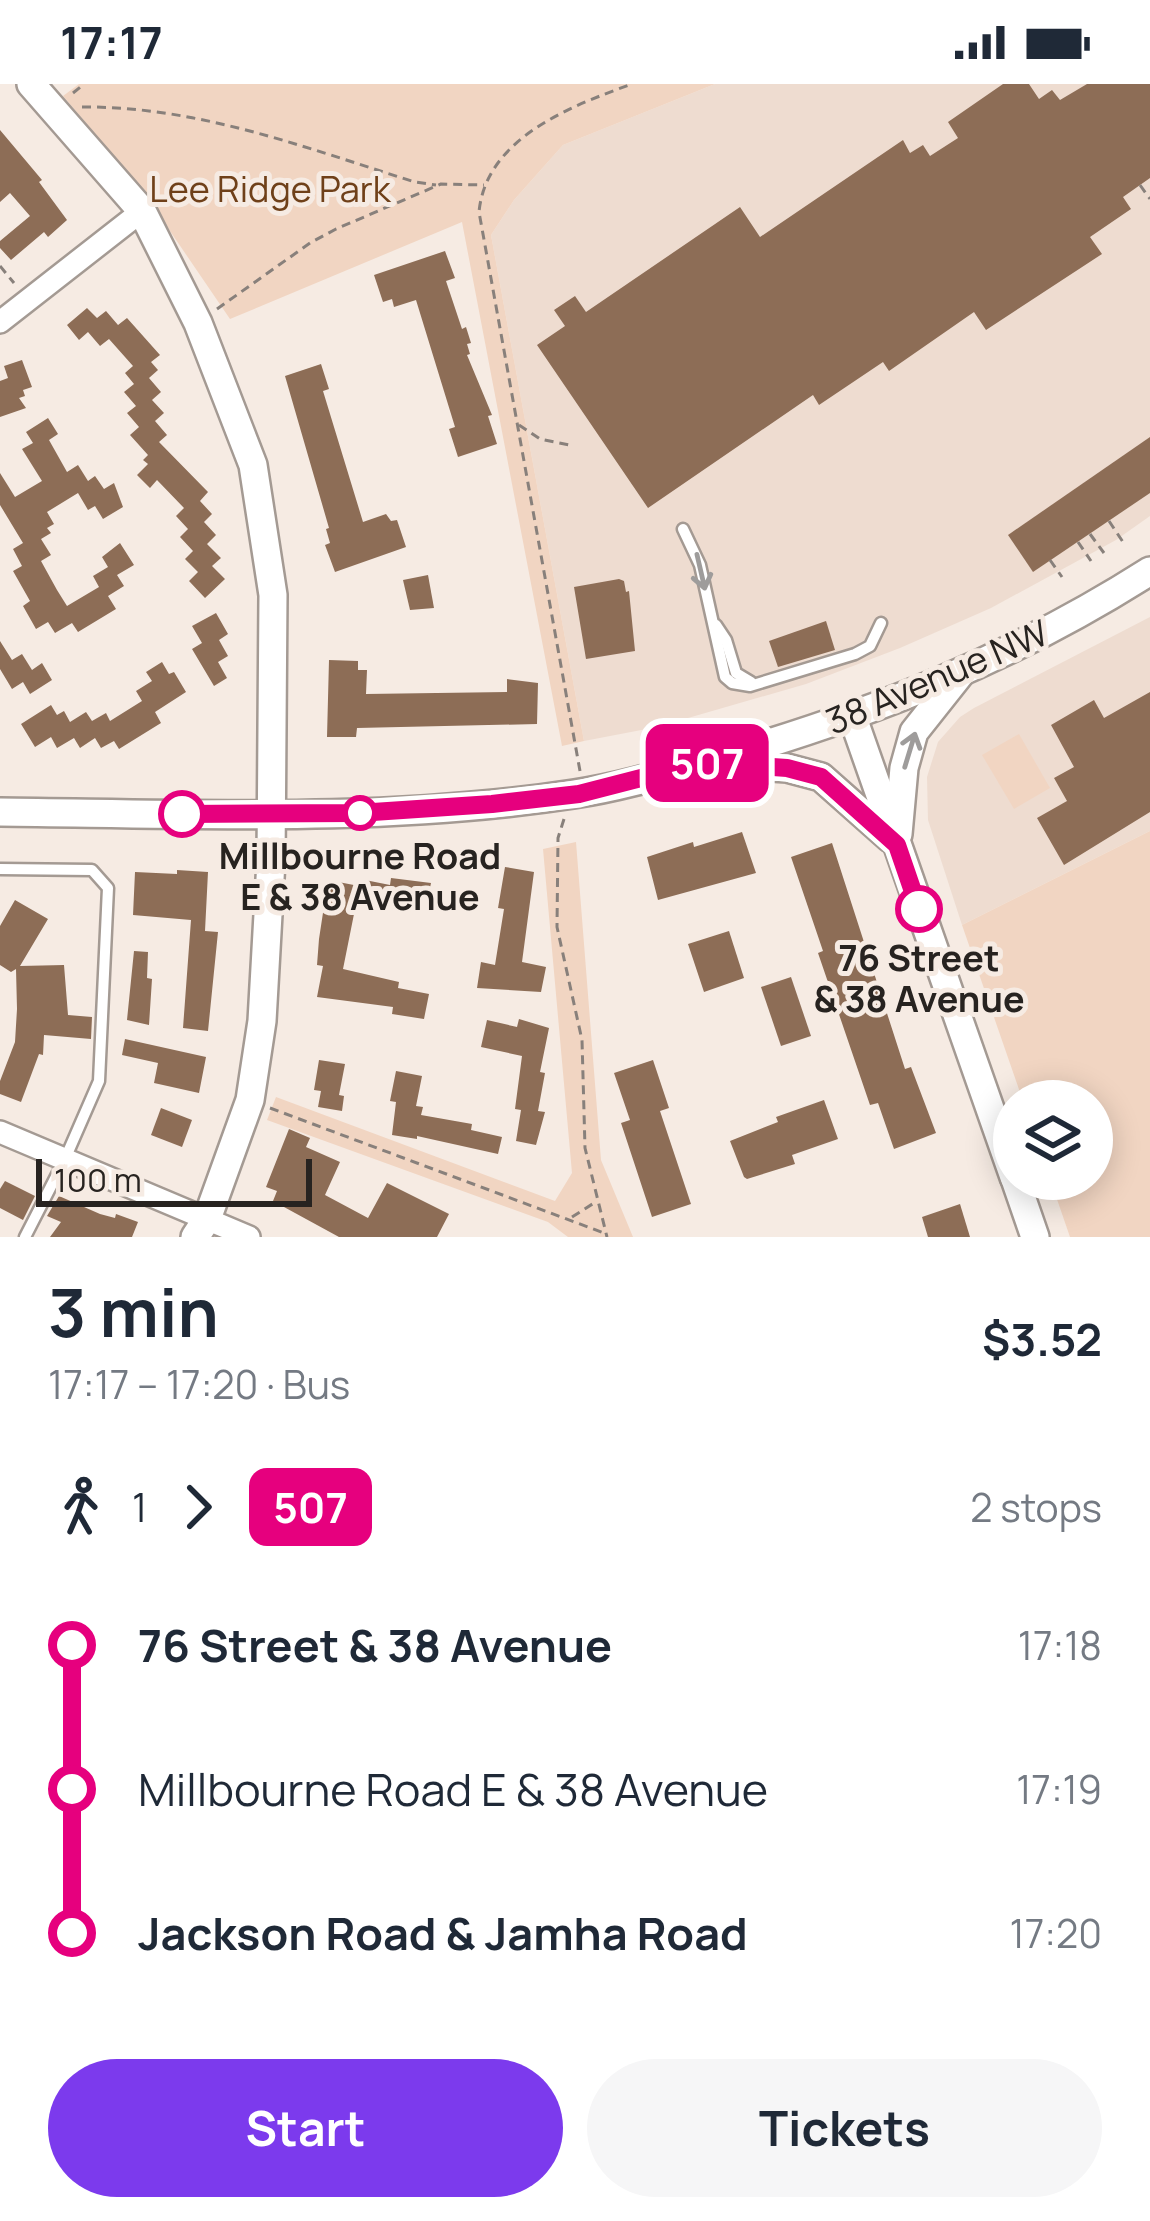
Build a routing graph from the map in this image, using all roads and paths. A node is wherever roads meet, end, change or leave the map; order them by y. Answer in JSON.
{"nodes":[{"id":1,"x":84,"y":84,"type":"edge"},
{"id":2,"x":632,"y":84,"type":"edge"},
{"id":3,"x":34,"y":85,"type":"edge"},
{"id":4,"x":63,"y":102,"type":"dead end"},
{"id":5,"x":68,"y":107,"type":"dead end"},
{"id":6,"x":436,"y":185,"type":"junction"},
{"id":7,"x":486,"y":185,"type":"junction"},
{"id":8,"x":1140,"y":185,"type":"dead end"},
{"id":9,"x":1150,"y":199,"type":"edge"},
{"id":10,"x":142,"y":211,"type":"junction"},
{"id":11,"x":0,"y":266,"type":"edge"},
{"id":12,"x":16,"y":286,"type":"dead end"},
{"id":13,"x":214,"y":310,"type":"dead end"},
{"id":14,"x":0,"y":322,"type":"edge"},
{"id":15,"x":517,"y":424,"type":"junction"},
{"id":16,"x":568,"y":446,"type":"dead end"},
{"id":17,"x":1109,"y":521,"type":"dead end"},
{"id":18,"x":683,"y":529,"type":"dead end"},
{"id":19,"x":1090,"y":534,"type":"dead end"},
{"id":20,"x":1078,"y":542,"type":"dead end"},
{"id":21,"x":1123,"y":542,"type":"dead end"},
{"id":22,"x":1105,"y":553,"type":"dead end"},
{"id":23,"x":1050,"y":560,"type":"dead end"},
{"id":24,"x":1091,"y":561,"type":"dead end"},
{"id":25,"x":1150,"y":571,"type":"edge"},
{"id":26,"x":1062,"y":577,"type":"dead end"},
{"id":27,"x":881,"y":623,"type":"dead end"},
{"id":28,"x":963,"y":671,"type":"junction"},
{"id":29,"x":853,"y":718,"type":"junction"},
{"id":30,"x":703,"y":762,"type":"junction"},
{"id":31,"x":572,"y":794,"type":"junction"},
{"id":32,"x":0,"y":812,"type":"edge"},
{"id":33,"x":272,"y":815,"type":"junction"},
{"id":34,"x":897,"y":845,"type":"junction"},
{"id":35,"x":0,"y":869,"type":"edge"},
{"id":36,"x":266,"y":1107,"type":"dead end"},
{"id":37,"x":993,"y":1118,"type":"edge"},
{"id":38,"x":0,"y":1132,"type":"edge"},
{"id":39,"x":65,"y":1159,"type":"junction"},
{"id":40,"x":1022,"y":1200,"type":"edge"},
{"id":41,"x":597,"y":1201,"type":"junction"},
{"id":42,"x":571,"y":1219,"type":"junction"},
{"id":43,"x":201,"y":1228,"type":"edge"},
{"id":44,"x":606,"y":1235,"type":"edge"},
{"id":45,"x":25,"y":1237,"type":"edge"},
{"id":46,"x":250,"y":1237,"type":"edge"},
{"id":47,"x":1035,"y":1237,"type":"edge"}],
"edges":[{"from":1,"to":4,"type":"path"},
{"from":2,"to":7,"type":"path"},
{"from":3,"to":10,"type":"street"},
{"from":5,"to":6,"type":"path"},
{"from":6,"to":7,"type":"path"},
{"from":6,"to":13,"type":"path"},
{"from":7,"to":15,"type":"path"},
{"from":8,"to":9,"type":"path"},
{"from":10,"to":14,"type":"street"},
{"from":10,"to":33,"type":"street"},
{"from":11,"to":12,"type":"path"},
{"from":15,"to":16,"type":"path"},
{"from":15,"to":31,"type":"path"},
{"from":17,"to":21,"type":"path"},
{"from":18,"to":27,"type":"lane","one_way":true},
{"from":19,"to":22,"type":"path"},
{"from":20,"to":24,"type":"path"},
{"from":23,"to":26,"type":"path"},
{"from":25,"to":28,"type":"street","name":"38 Avenue NW"},
{"from":28,"to":29,"type":"street","name":"38 Avenue NW"},
{"from":34,"to":28,"type":"street","one_way":true},
{"from":29,"to":30,"type":"street","name":"38 Avenue NW"},
{"from":29,"to":34,"type":"street"},
{"from":30,"to":31,"type":"street","name":"38 Avenue NW"},
{"from":30,"to":34,"type":"street"},
{"from":31,"to":33,"type":"street","name":"38 Avenue NW"},
{"from":31,"to":41,"type":"path"},
{"from":32,"to":33,"type":"street","name":"38 Avenue NW"},
{"from":33,"to":43,"type":"street"},
{"from":34,"to":37,"type":"street"},
{"from":35,"to":39,"type":"lane"},
{"from":36,"to":42,"type":"path"},
{"from":38,"to":39,"type":"street"},
{"from":39,"to":43,"type":"street"},
{"from":39,"to":45,"type":"lane"},
{"from":40,"to":47,"type":"street"},
{"from":41,"to":42,"type":"path"},
{"from":41,"to":44,"type":"path"},
{"from":42,"to":44,"type":"path"},
{"from":43,"to":46,"type":"street"}]}
